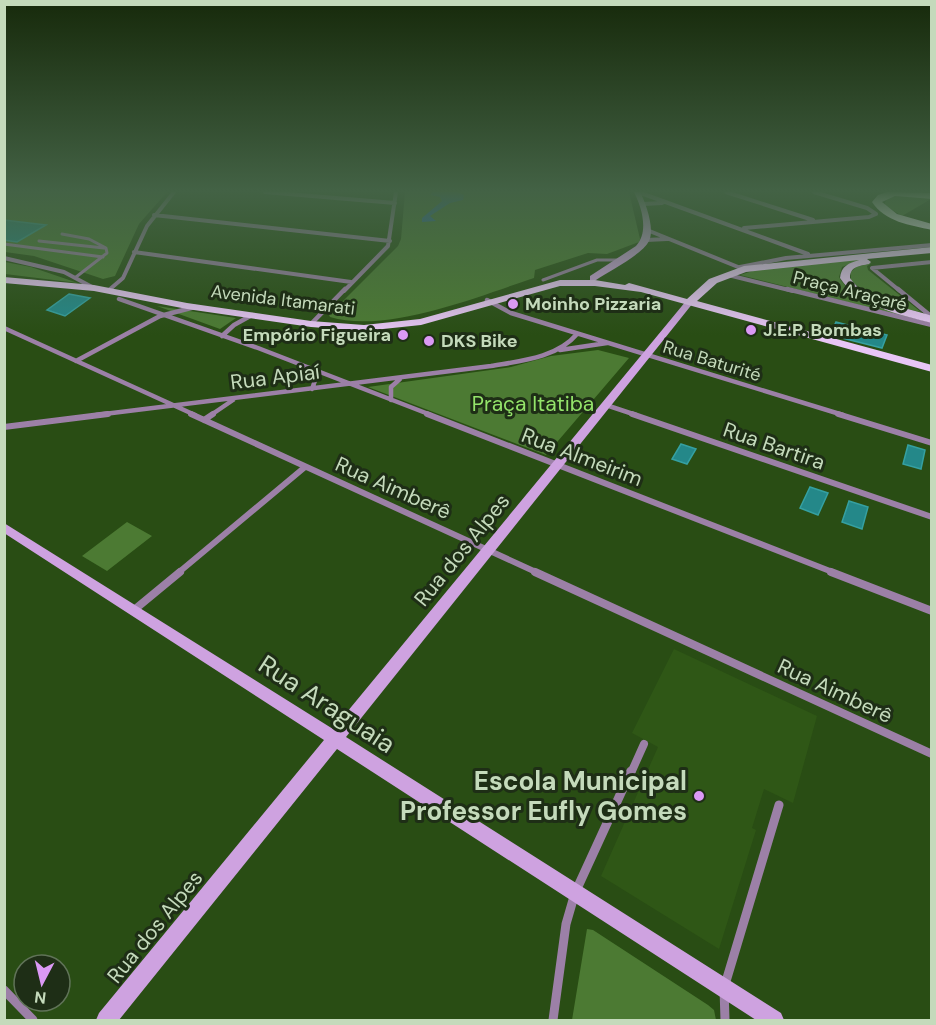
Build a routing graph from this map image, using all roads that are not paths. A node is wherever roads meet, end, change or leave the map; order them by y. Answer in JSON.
{"nodes":[{"id":1,"x":91,"y":240,"type":"edge"},
{"id":2,"x":141,"y":240,"type":"edge"},
{"id":3,"x":379,"y":240,"type":"edge"},
{"id":4,"x":646,"y":240,"type":"joint"},
{"id":5,"x":673,"y":240,"type":"edge"},
{"id":6,"x":769,"y":240,"type":"edge"},
{"id":7,"x":39,"y":241,"type":"dead end"},
{"id":8,"x":390,"y":241,"type":"joint"},
{"id":9,"x":676,"y":241,"type":"junction"},
{"id":10,"x":4,"y":244,"type":"edge"},
{"id":11,"x":932,"y":245,"type":"edge"},
{"id":12,"x":106,"y":248,"type":"junction"},
{"id":13,"x":932,"y":250,"type":"edge"},
{"id":14,"x":134,"y":252,"type":"junction"},
{"id":15,"x":811,"y":256,"type":"junction"},
{"id":16,"x":932,"y":256,"type":"edge"},
{"id":17,"x":102,"y":257,"type":"junction"},
{"id":18,"x":4,"y":258,"type":"edge"},
{"id":19,"x":621,"y":260,"type":"junction"},
{"id":20,"x":932,"y":262,"type":"edge"},
{"id":21,"x":742,"y":268,"type":"junction"},
{"id":22,"x":726,"y":274,"type":"junction"},
{"id":23,"x":75,"y":277,"type":"junction"},
{"id":24,"x":593,"y":278,"type":"junction"},
{"id":25,"x":4,"y":280,"type":"edge"},
{"id":26,"x":543,"y":280,"type":"junction"},
{"id":27,"x":30,"y":282,"type":"junction"},
{"id":28,"x":351,"y":282,"type":"junction"},
{"id":29,"x":560,"y":283,"type":"junction"},
{"id":30,"x":94,"y":288,"type":"junction"},
{"id":31,"x":68,"y":289,"type":"junction"},
{"id":32,"x":109,"y":290,"type":"junction"},
{"id":33,"x":638,"y":290,"type":"junction"},
{"id":34,"x":119,"y":299,"type":"junction"},
{"id":35,"x":485,"y":302,"type":"junction"},
{"id":36,"x":688,"y":303,"type":"junction"},
{"id":37,"x":192,"y":306,"type":"junction"},
{"id":38,"x":165,"y":314,"type":"junction"},
{"id":39,"x":252,"y":315,"type":"junction"},
{"id":40,"x":932,"y":318,"type":"edge"},
{"id":41,"x":311,"y":324,"type":"junction"},
{"id":42,"x":932,"y":325,"type":"edge"},
{"id":43,"x":4,"y":328,"type":"edge"},
{"id":44,"x":577,"y":334,"type":"junction"},
{"id":45,"x":222,"y":336,"type":"junction"},
{"id":46,"x":607,"y":343,"type":"junction"},
{"id":47,"x":548,"y":352,"type":"junction"},
{"id":48,"x":646,"y":355,"type":"junction"},
{"id":49,"x":76,"y":361,"type":"junction"},
{"id":50,"x":932,"y":368,"type":"edge"},
{"id":51,"x":318,"y":372,"type":"junction"},
{"id":52,"x":401,"y":378,"type":"junction"},
{"id":53,"x":349,"y":384,"type":"junction"},
{"id":54,"x":312,"y":389,"type":"junction"},
{"id":55,"x":238,"y":398,"type":"junction"},
{"id":56,"x":391,"y":400,"type":"junction"},
{"id":57,"x":606,"y":405,"type":"junction"},
{"id":58,"x":175,"y":407,"type":"junction"},
{"id":59,"x":204,"y":420,"type":"junction"},
{"id":60,"x":4,"y":427,"type":"edge"},
{"id":61,"x":932,"y":443,"type":"edge"},
{"id":62,"x":558,"y":465,"type":"junction"},
{"id":63,"x":305,"y":467,"type":"junction"},
{"id":64,"x":932,"y":517,"type":"edge"},
{"id":65,"x":4,"y":527,"type":"edge"},
{"id":66,"x":489,"y":549,"type":"junction"},
{"id":67,"x":134,"y":610,"type":"junction"},
{"id":68,"x":932,"y":611,"type":"edge"},
{"id":69,"x":334,"y":739,"type":"junction"},
{"id":70,"x":644,"y":744,"type":"dead end"},
{"id":71,"x":932,"y":754,"type":"edge"},
{"id":72,"x":779,"y":805,"type":"dead end"},
{"id":73,"x":575,"y":893,"type":"junction"},
{"id":74,"x":724,"y":988,"type":"junction"},
{"id":75,"x":4,"y":990,"type":"edge"},
{"id":76,"x":33,"y":1020,"type":"edge"},
{"id":77,"x":106,"y":1020,"type":"edge"},
{"id":78,"x":553,"y":1020,"type":"edge"},
{"id":79,"x":725,"y":1020,"type":"edge"},
{"id":80,"x":774,"y":1020,"type":"edge"}],
"edges":[{"from":1,"to":12,"type":"lane"},
{"from":2,"to":14,"type":"street"},
{"from":3,"to":8,"type":"street"},
{"from":4,"to":9,"type":"street"},
{"from":4,"to":19,"type":"street"},
{"from":5,"to":9,"type":"street"},
{"from":6,"to":15,"type":"street"},
{"from":7,"to":12,"type":"lane"},
{"from":8,"to":28,"type":"street"},
{"from":9,"to":21,"type":"street"},
{"from":10,"to":17,"type":"lane"},
{"from":11,"to":15,"type":"street","name":"Rua dos Alpes"},
{"from":12,"to":17,"type":"lane"},
{"from":13,"to":21,"type":"main road","name":"Rua dos Alpes"},
{"from":14,"to":28,"type":"street"},
{"from":14,"to":32,"type":"street"},
{"from":15,"to":21,"type":"street","name":"Rua dos Alpes"},
{"from":16,"to":40,"type":"main road"},
{"from":17,"to":23,"type":"lane"},
{"from":18,"to":23,"type":"street"},
{"from":19,"to":24,"type":"street"},
{"from":19,"to":26,"type":"lane"},
{"from":20,"to":40,"type":"street"},
{"from":21,"to":22,"type":"main road","name":"Rua dos Alpes"},
{"from":22,"to":36,"type":"main road","name":"Rua dos Alpes"},
{"from":22,"to":42,"type":"street","name":"Praça Araçaré"},
{"from":23,"to":30,"type":"street"},
{"from":24,"to":26,"type":"main road","name":"Avenida Itamarati"},
{"from":24,"to":29,"type":"main road"},
{"from":24,"to":33,"type":"main road","name":"Avenida Itamarati"},
{"from":25,"to":27,"type":"main road","name":"Avenida Itamarati"},
{"from":26,"to":35,"type":"main road","name":"Avenida Itamarati"},
{"from":27,"to":30,"type":"main road","name":"Avenida Itamarati"},
{"from":27,"to":31,"type":"main road","name":"Avenida Itamarati"},
{"from":28,"to":41,"type":"street"},
{"from":29,"to":33,"type":"main road","name":"Avenida Itamarati"},
{"from":29,"to":35,"type":"main road","name":"Avenida Itamarati"},
{"from":30,"to":32,"type":"main road","name":"Avenida Itamarati"},
{"from":31,"to":32,"type":"main road"},
{"from":31,"to":34,"type":"main road","name":"Avenida Itamarati"},
{"from":32,"to":37,"type":"main road","name":"Avenida Itamarati"},
{"from":33,"to":36,"type":"main road","name":"Avenida Itamarati"},
{"from":34,"to":37,"type":"main road","name":"Avenida Itamarati"},
{"from":34,"to":38,"type":"street","name":"Rua Almeirim"},
{"from":35,"to":41,"type":"main road","name":"Avenida Itamarati"},
{"from":35,"to":44,"type":"street","name":"Rua Baturité"},
{"from":36,"to":48,"type":"street","name":"Rua dos Alpes"},
{"from":36,"to":50,"type":"main road","name":"Avenida Itamarati"},
{"from":37,"to":38,"type":"street"},
{"from":37,"to":39,"type":"main road","name":"Avenida Itamarati"},
{"from":38,"to":45,"type":"street","name":"Rua Almeirim"},
{"from":38,"to":49,"type":"street"},
{"from":39,"to":41,"type":"main road","name":"Avenida Itamarati"},
{"from":39,"to":45,"type":"street"},
{"from":43,"to":49,"type":"street","name":"Rua Aimberê"},
{"from":44,"to":46,"type":"street","name":"Rua Baturité"},
{"from":44,"to":47,"type":"street","name":"Rua Apiaí"},
{"from":45,"to":51,"type":"street","name":"Rua Almeirim"},
{"from":46,"to":47,"type":"street","name":"Rua Apiaí"},
{"from":46,"to":48,"type":"street","name":"Rua Baturité"},
{"from":47,"to":52,"type":"street","name":"Rua Apiaí"},
{"from":48,"to":57,"type":"street","name":"Rua dos Alpes"},
{"from":48,"to":61,"type":"street","name":"Rua Baturité"},
{"from":49,"to":58,"type":"street","name":"Rua Aimberê"},
{"from":51,"to":53,"type":"street","name":"Rua Almeirim"},
{"from":51,"to":54,"type":"street"},
{"from":52,"to":53,"type":"street","name":"Rua Apiaí"},
{"from":52,"to":56,"type":"street"},
{"from":53,"to":54,"type":"street","name":"Rua Apiaí"},
{"from":53,"to":56,"type":"street","name":"Rua Almeirim"},
{"from":54,"to":55,"type":"street","name":"Rua Apiaí"},
{"from":55,"to":58,"type":"street","name":"Rua Apiaí"},
{"from":55,"to":59,"type":"street"},
{"from":56,"to":62,"type":"street","name":"Rua Almeirim"},
{"from":57,"to":62,"type":"street","name":"Rua dos Alpes"},
{"from":57,"to":64,"type":"street","name":"Rua Bartira"},
{"from":58,"to":59,"type":"street","name":"Rua Aimberê"},
{"from":58,"to":60,"type":"street","name":"Rua Apiaí"},
{"from":59,"to":63,"type":"street","name":"Rua Aimberê"},
{"from":62,"to":66,"type":"street","name":"Rua dos Alpes"},
{"from":62,"to":68,"type":"street","name":"Rua Almeirim"},
{"from":63,"to":66,"type":"street","name":"Rua Aimberê"},
{"from":63,"to":67,"type":"street"},
{"from":65,"to":67,"type":"street","name":"Rua Araguaia"},
{"from":66,"to":69,"type":"street","name":"Rua dos Alpes"},
{"from":66,"to":71,"type":"street","name":"Rua Aimberê"},
{"from":67,"to":69,"type":"street","name":"Rua Araguaia"},
{"from":69,"to":73,"type":"street","name":"Rua Araguaia"},
{"from":69,"to":77,"type":"street","name":"Rua dos Alpes"},
{"from":70,"to":73,"type":"street"},
{"from":72,"to":74,"type":"street"},
{"from":73,"to":74,"type":"street","name":"Rua Araguaia"},
{"from":73,"to":78,"type":"street"},
{"from":74,"to":79,"type":"street"},
{"from":74,"to":80,"type":"street","name":"Rua Araguaia"},
{"from":75,"to":76,"type":"street"}]}
